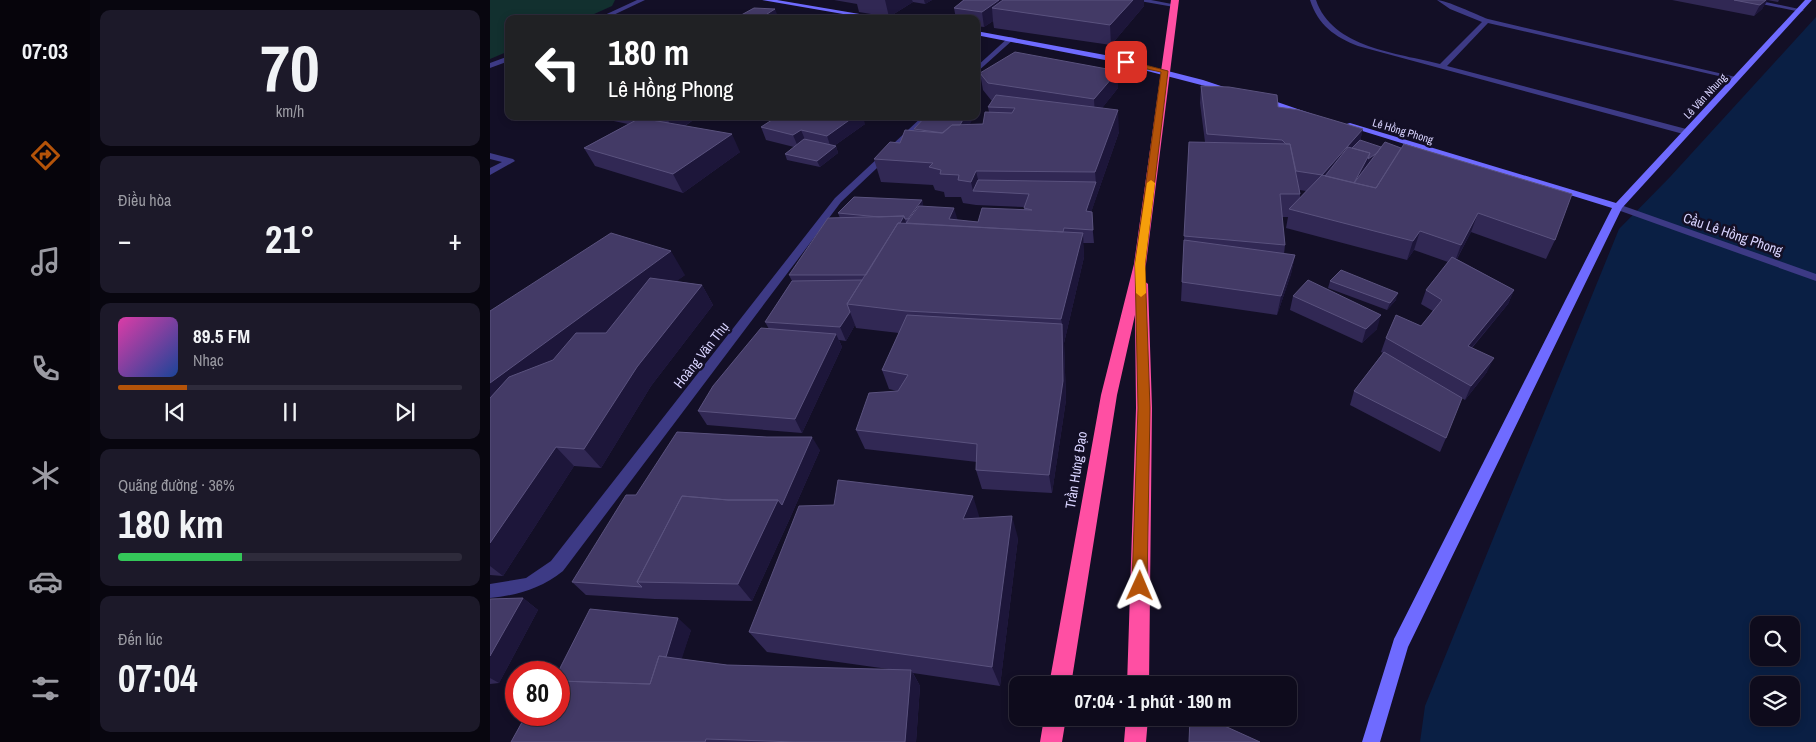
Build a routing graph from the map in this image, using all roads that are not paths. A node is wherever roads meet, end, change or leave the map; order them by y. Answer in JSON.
{"nodes":[{"id":1,"x":642,"y":0,"type":"edge"},
{"id":2,"x":765,"y":0,"type":"edge"},
{"id":3,"x":1137,"y":0,"type":"edge"},
{"id":4,"x":1313,"y":0,"type":"edge"},
{"id":5,"x":1440,"y":0,"type":"edge"},
{"id":6,"x":1745,"y":0,"type":"edge"},
{"id":7,"x":1810,"y":0,"type":"edge"},
{"id":8,"x":1174,"y":3,"type":"edge"},
{"id":9,"x":1801,"y":10,"type":"junction"},
{"id":10,"x":608,"y":15,"type":"edge"},
{"id":11,"x":861,"y":15,"type":"edge"},
{"id":12,"x":1486,"y":21,"type":"junction"},
{"id":13,"x":980,"y":34,"type":"edge"},
{"id":14,"x":1011,"y":38,"type":"junction"},
{"id":15,"x":505,"y":60,"type":"edge"},
{"id":16,"x":490,"y":66,"type":"edge"},
{"id":17,"x":980,"y":67,"type":"edge"},
{"id":18,"x":1442,"y":68,"type":"junction"},
{"id":19,"x":1165,"y":71,"type":"junction"},
{"id":20,"x":1736,"y":78,"type":"junction"},
{"id":21,"x":1240,"y":93,"type":"edge"},
{"id":22,"x":1250,"y":96,"type":"edge"},
{"id":23,"x":1316,"y":116,"type":"edge"},
{"id":24,"x":924,"y":120,"type":"edge"},
{"id":25,"x":1335,"y":122,"type":"edge"},
{"id":26,"x":1687,"y":132,"type":"junction"},
{"id":27,"x":490,"y":156,"type":"edge"},
{"id":28,"x":490,"y":172,"type":"edge"},
{"id":29,"x":1618,"y":207,"type":"junction"},
{"id":30,"x":1140,"y":264,"type":"junction"},
{"id":31,"x":1816,"y":278,"type":"edge"},
{"id":32,"x":490,"y":592,"type":"edge"},
{"id":33,"x":1062,"y":676,"type":"edge"},
{"id":34,"x":1138,"y":676,"type":"edge"},
{"id":35,"x":1054,"y":726,"type":"edge"},
{"id":36,"x":1136,"y":726,"type":"edge"},
{"id":37,"x":1051,"y":742,"type":"edge"},
{"id":38,"x":1135,"y":742,"type":"edge"},
{"id":39,"x":1371,"y":742,"type":"edge"}],
"edges":[{"from":1,"to":10,"type":"street"},
{"from":2,"to":11,"type":"street"},
{"from":3,"to":8,"type":"street"},
{"from":4,"to":18,"type":"street"},
{"from":5,"to":12,"type":"street"},
{"from":6,"to":9,"type":"street"},
{"from":7,"to":9,"type":"street","name":"Lê Văn Nhung"},
{"from":8,"to":19,"type":"highway","name":"Trần Hưng Đạo"},
{"from":9,"to":20,"type":"street","name":"Lê Văn Nhung"},
{"from":12,"to":18,"type":"street"},
{"from":12,"to":20,"type":"street"},
{"from":13,"to":14,"type":"street"},
{"from":14,"to":17,"type":"street"},
{"from":14,"to":19,"type":"street"},
{"from":15,"to":16,"type":"street"},
{"from":18,"to":26,"type":"street"},
{"from":19,"to":21,"type":"street"},
{"from":19,"to":30,"type":"highway","name":"Trần Hưng Đạo"},
{"from":20,"to":26,"type":"street","name":"Lê Văn Nhung"},
{"from":22,"to":23,"type":"street"},
{"from":24,"to":32,"type":"street","name":"Hoàng Văn Thụ"},
{"from":25,"to":29,"type":"street","name":"Lê Hồng Phong"},
{"from":26,"to":29,"type":"street","name":"Lê Văn Nhung"},
{"from":27,"to":28,"type":"street"},
{"from":29,"to":31,"type":"street","name":"Cầu Lê Hồng Phong"},
{"from":29,"to":39,"type":"street","name":"Lê Văn Nhung"},
{"from":30,"to":33,"type":"highway","name":"Trần Hưng Đạo"},
{"from":30,"to":34,"type":"highway","name":"Trần Hưng Đạo"},
{"from":35,"to":37,"type":"highway"},
{"from":36,"to":38,"type":"highway"}]}
